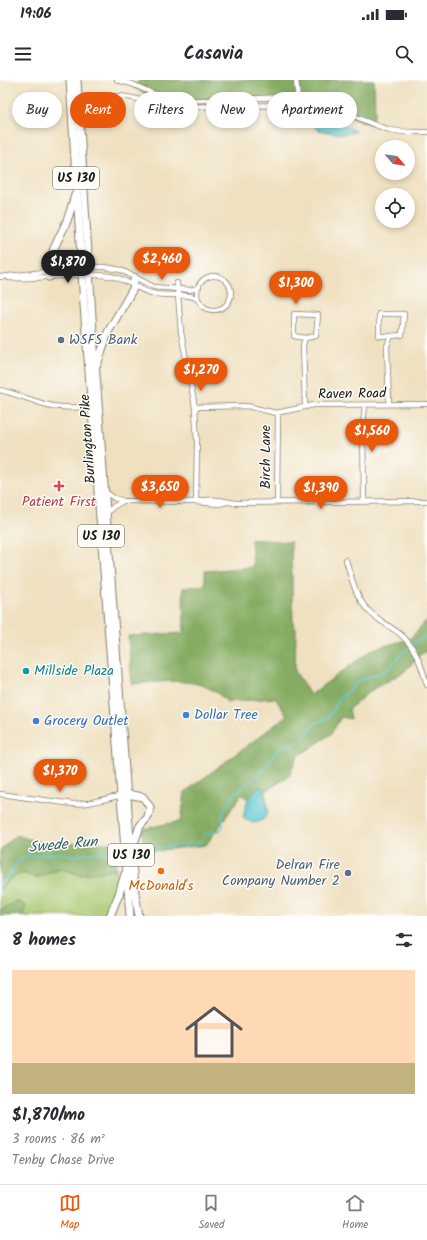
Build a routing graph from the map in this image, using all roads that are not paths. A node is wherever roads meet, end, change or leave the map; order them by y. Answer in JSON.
{"nodes":[{"id":1,"x":70,"y":80,"type":"edge"},
{"id":2,"x":77,"y":80,"type":"edge"},
{"id":3,"x":117,"y":80,"type":"edge"},
{"id":4,"x":296,"y":80,"type":"edge"},
{"id":5,"x":127,"y":91,"type":"dead end"},
{"id":6,"x":296,"y":92,"type":"edge"},
{"id":7,"x":267,"y":98,"type":"edge"},
{"id":8,"x":267,"y":105,"type":"edge"},
{"id":9,"x":357,"y":116,"type":"edge"},
{"id":10,"x":79,"y":130,"type":"joint"},
{"id":11,"x":427,"y":132,"type":"edge"},
{"id":12,"x":76,"y":191,"type":"junction"},
{"id":13,"x":85,"y":267,"type":"junction"},
{"id":14,"x":49,"y":274,"type":"junction"},
{"id":15,"x":86,"y":275,"type":"junction"},
{"id":16,"x":0,"y":277,"type":"edge"},
{"id":17,"x":134,"y":277,"type":"junction"},
{"id":18,"x":177,"y":283,"type":"dead end"},
{"id":19,"x":134,"y":287,"type":"junction"},
{"id":20,"x":199,"y":287,"type":"junction"},
{"id":21,"x":178,"y":290,"type":"junction"},
{"id":22,"x":178,"y":296,"type":"junction"},
{"id":23,"x":197,"y":299,"type":"junction"},
{"id":24,"x":391,"y":336,"type":"junction"},
{"id":25,"x":304,"y":338,"type":"junction"},
{"id":26,"x":96,"y":371,"type":"junction"},
{"id":27,"x":0,"y":390,"type":"edge"},
{"id":28,"x":389,"y":404,"type":"junction"},
{"id":29,"x":427,"y":404,"type":"edge"},
{"id":30,"x":365,"y":405,"type":"junction"},
{"id":31,"x":305,"y":406,"type":"junction"},
{"id":32,"x":92,"y":407,"type":"junction"},
{"id":33,"x":195,"y":407,"type":"junction"},
{"id":34,"x":278,"y":413,"type":"junction"},
{"id":35,"x":104,"y":491,"type":"junction"},
{"id":36,"x":427,"y":500,"type":"edge"},
{"id":37,"x":124,"y":501,"type":"junction"},
{"id":38,"x":364,"y":501,"type":"junction"},
{"id":39,"x":196,"y":502,"type":"junction"},
{"id":40,"x":277,"y":502,"type":"junction"},
{"id":41,"x":106,"y":515,"type":"junction"},
{"id":42,"x":346,"y":560,"type":"dead end"},
{"id":43,"x":427,"y":686,"type":"edge"},
{"id":44,"x":0,"y":794,"type":"edge"},
{"id":45,"x":124,"y":795,"type":"junction"},
{"id":46,"x":131,"y":852,"type":"junction"},
{"id":47,"x":126,"y":868,"type":"junction"},
{"id":48,"x":110,"y":916,"type":"edge"},
{"id":49,"x":130,"y":916,"type":"edge"},
{"id":50,"x":139,"y":916,"type":"edge"}],
"edges":[{"from":1,"to":12,"type":"highway","name":"Burlington Pike","number":"US 130"},
{"from":2,"to":10,"type":"highway","name":"Burlington Pike","number":"US 130"},
{"from":3,"to":7,"type":"street"},
{"from":4,"to":6,"type":"street"},
{"from":5,"to":8,"type":"street"},
{"from":9,"to":11,"type":"street"},
{"from":10,"to":13,"type":"highway","name":"Burlington Pike","number":"US 130"},
{"from":12,"to":13,"type":"highway","name":"Burlington Pike","number":"US 130"},
{"from":12,"to":14,"type":"highway"},
{"from":13,"to":14,"type":"street"},
{"from":13,"to":15,"type":"highway","name":"Burlington Pike","number":"US 130"},
{"from":13,"to":17,"type":"street"},
{"from":14,"to":15,"type":"street"},
{"from":14,"to":16,"type":"street"},
{"from":15,"to":19,"type":"street"},
{"from":15,"to":26,"type":"highway","name":"Burlington Pike","number":"US 130"},
{"from":15,"to":32,"type":"highway","name":"Burlington Pike","number":"US 130"},
{"from":17,"to":19,"type":"highway"},
{"from":17,"to":21,"type":"street"},
{"from":18,"to":21,"type":"street"},
{"from":19,"to":22,"type":"street"},
{"from":19,"to":26,"type":"highway"},
{"from":20,"to":21,"type":"street"},
{"from":20,"to":23,"type":"street"},
{"from":20,"to":23,"type":"street"},
{"from":21,"to":22,"type":"street"},
{"from":22,"to":23,"type":"street"},
{"from":22,"to":33,"type":"street"},
{"from":24,"to":24,"type":"street"},
{"from":24,"to":28,"type":"street"},
{"from":25,"to":25,"type":"street"},
{"from":25,"to":31,"type":"street"},
{"from":26,"to":35,"type":"highway","name":"Burlington Pike","number":"US 130"},
{"from":27,"to":32,"type":"street"},
{"from":28,"to":29,"type":"street","name":"Raven Road"},
{"from":28,"to":30,"type":"street","name":"Raven Road"},
{"from":30,"to":31,"type":"street","name":"Raven Road"},
{"from":30,"to":38,"type":"street"},
{"from":31,"to":34,"type":"street","name":"Raven Road"},
{"from":32,"to":45,"type":"highway","name":"Burlington Pike","number":"US 130"},
{"from":33,"to":34,"type":"street"},
{"from":33,"to":39,"type":"street"},
{"from":34,"to":40,"type":"street","name":"Birch Lane"},
{"from":35,"to":37,"type":"street"},
{"from":35,"to":41,"type":"highway","name":"Burlington Pike","number":"US 130"},
{"from":36,"to":38,"type":"street"},
{"from":37,"to":39,"type":"street"},
{"from":37,"to":41,"type":"street"},
{"from":38,"to":40,"type":"street"},
{"from":39,"to":40,"type":"street"},
{"from":41,"to":45,"type":"highway","name":"Burlington Pike","number":"US 130"},
{"from":42,"to":43,"type":"street"},
{"from":44,"to":45,"type":"street"},
{"from":45,"to":46,"type":"highway","name":"Burlington Pike","number":"US 130"},
{"from":45,"to":46,"type":"highway"},
{"from":45,"to":47,"type":"highway","name":"Burlington Pike","number":"US 130"},
{"from":46,"to":50,"type":"highway","name":"Burlington Pike","number":"US 130"},
{"from":47,"to":48,"type":"highway"},
{"from":47,"to":49,"type":"highway","name":"Burlington Pike","number":"US 130"}]}
